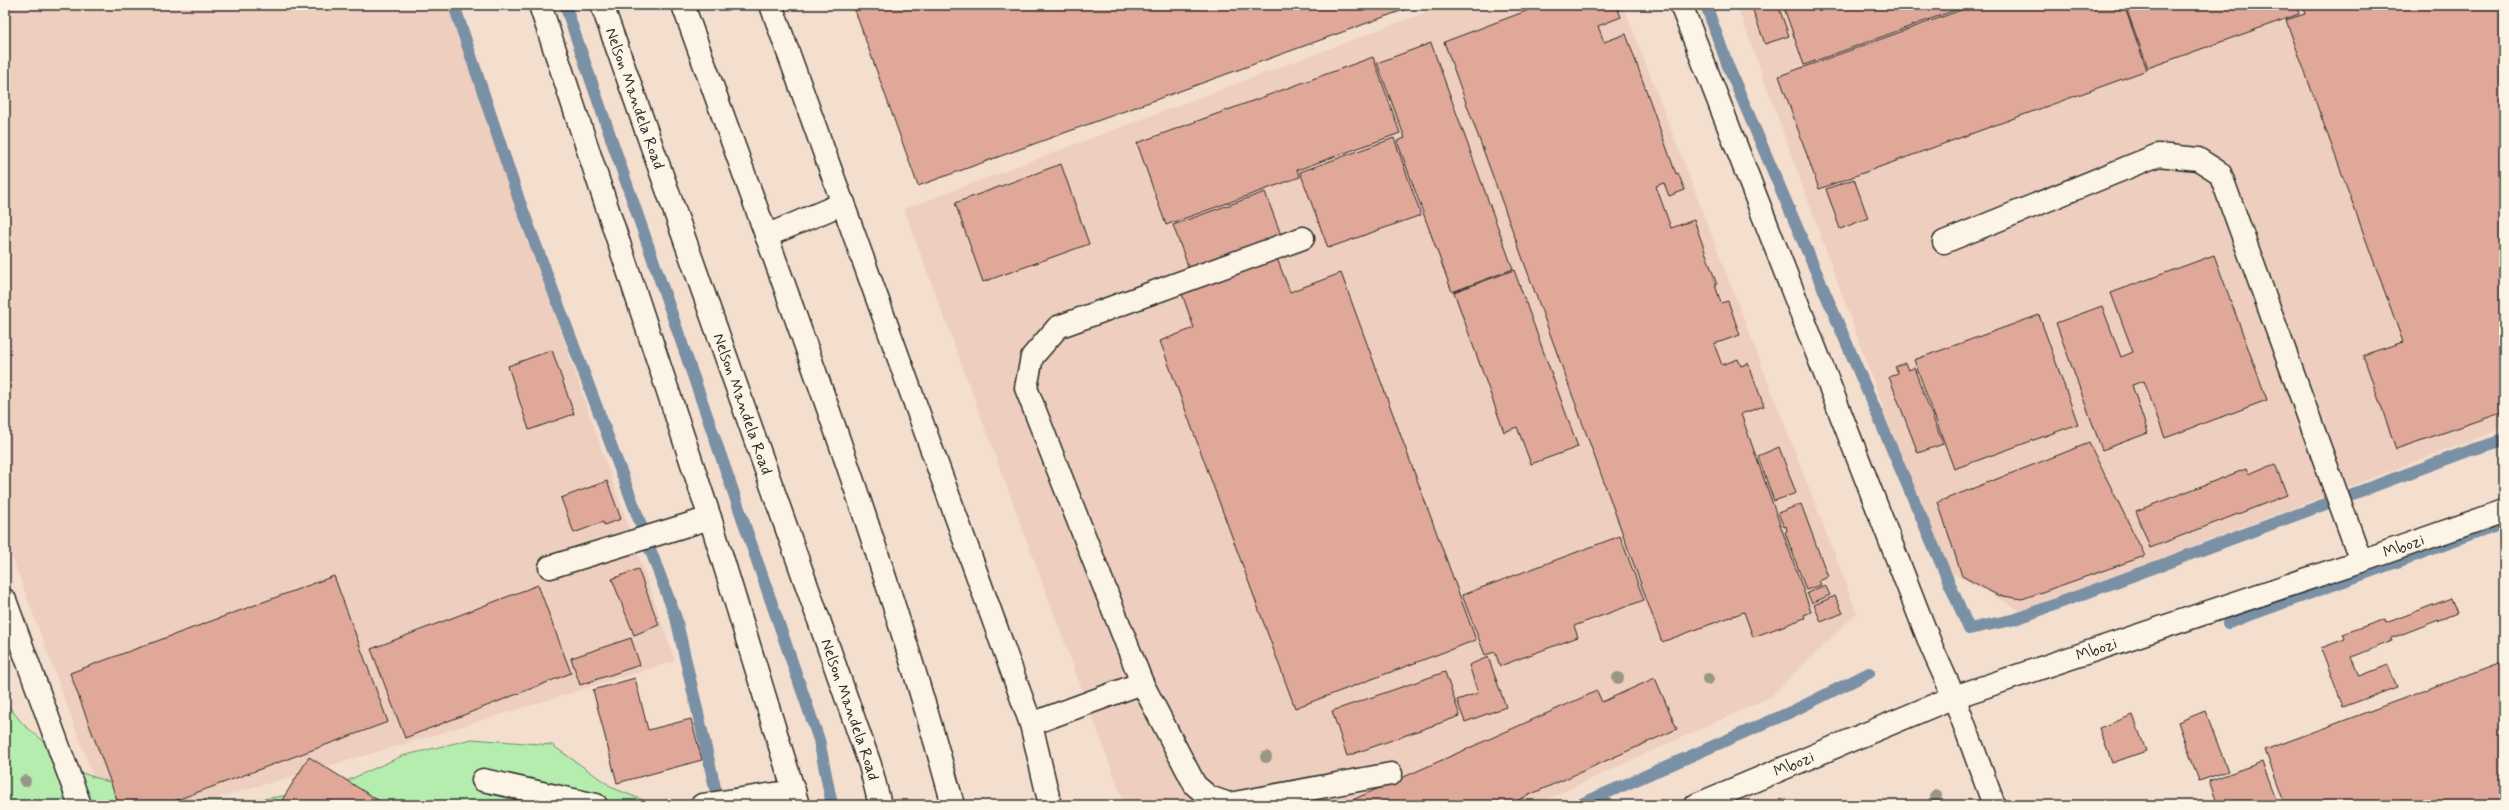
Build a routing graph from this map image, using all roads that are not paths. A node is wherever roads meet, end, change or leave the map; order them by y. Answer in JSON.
{"nodes":[{"id":1,"x":540,"y":5,"type":"edge"},
{"id":2,"x":602,"y":5,"type":"edge"},
{"id":3,"x":683,"y":5,"type":"edge"},
{"id":4,"x":771,"y":5,"type":"edge"},
{"id":5,"x":1681,"y":5,"type":"edge"},
{"id":6,"x":844,"y":203,"type":"junction"},
{"id":7,"x":766,"y":236,"type":"junction"},
{"id":8,"x":1303,"y":238,"type":"dead end"},
{"id":9,"x":1944,"y":242,"type":"dead end"},
{"id":10,"x":2504,"y":511,"type":"edge"},
{"id":11,"x":710,"y":518,"type":"junction"},
{"id":12,"x":2362,"y":562,"type":"junction"},
{"id":13,"x":550,"y":567,"type":"dead end"},
{"id":14,"x":5,"y":600,"type":"edge"},
{"id":15,"x":1142,"y":683,"type":"junction"},
{"id":16,"x":1954,"y":697,"type":"junction"},
{"id":17,"x":1031,"y":724,"type":"junction"},
{"id":18,"x":1391,"y":774,"type":"dead end"},
{"id":19,"x":483,"y":780,"type":"dead end"},
{"id":20,"x":796,"y":798,"type":"edge"},
{"id":21,"x":80,"y":805,"type":"edge"},
{"id":22,"x":596,"y":805,"type":"edge"},
{"id":23,"x":702,"y":805,"type":"edge"},
{"id":24,"x":880,"y":805,"type":"edge"},
{"id":25,"x":952,"y":805,"type":"edge"},
{"id":26,"x":1050,"y":805,"type":"edge"},
{"id":27,"x":1696,"y":805,"type":"edge"},
{"id":28,"x":1994,"y":805,"type":"edge"}],
"edges":[{"from":1,"to":11,"type":"street"},
{"from":2,"to":24,"type":"street","name":"Nelson Mandela Road"},
{"from":3,"to":7,"type":"street"},
{"from":4,"to":6,"type":"street"},
{"from":5,"to":16,"type":"street"},
{"from":6,"to":7,"type":"street"},
{"from":6,"to":17,"type":"street"},
{"from":7,"to":25,"type":"street"},
{"from":8,"to":15,"type":"street"},
{"from":9,"to":12,"type":"street"},
{"from":10,"to":12,"type":"street","name":"Mbozi"},
{"from":11,"to":13,"type":"street"},
{"from":11,"to":20,"type":"street"},
{"from":12,"to":16,"type":"street","name":"Mbozi"},
{"from":14,"to":21,"type":"street"},
{"from":15,"to":17,"type":"street"},
{"from":15,"to":18,"type":"street"},
{"from":16,"to":27,"type":"street","name":"Mbozi"},
{"from":16,"to":28,"type":"street"},
{"from":17,"to":26,"type":"street"},
{"from":19,"to":22,"type":"street"},
{"from":20,"to":23,"type":"street"}]}
